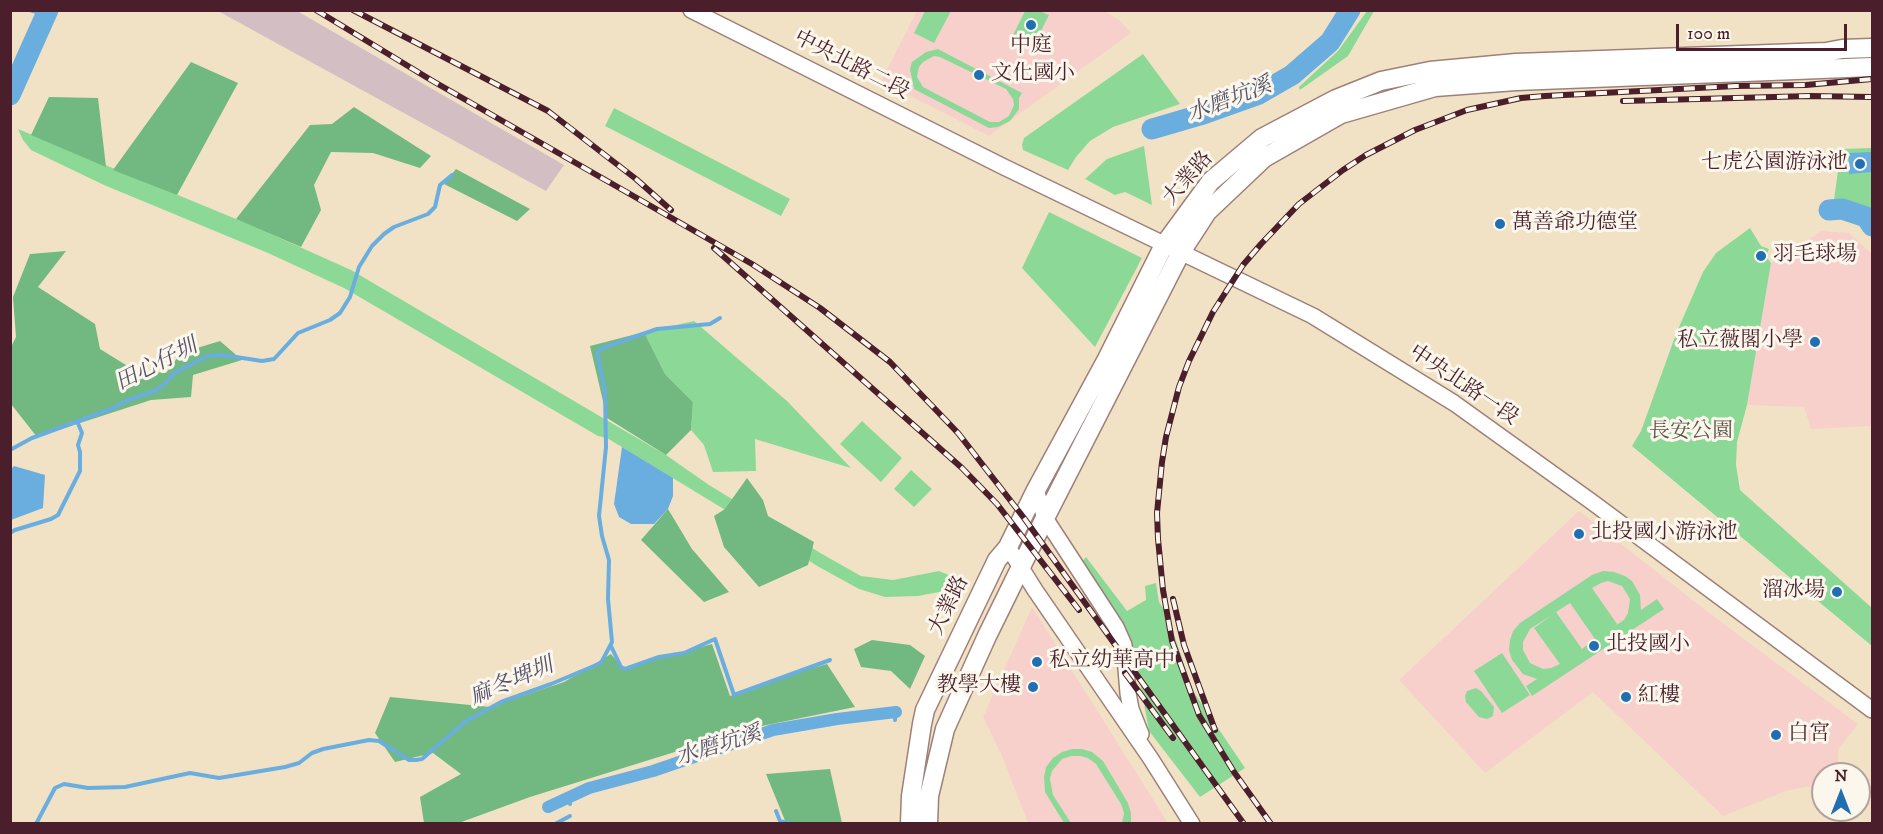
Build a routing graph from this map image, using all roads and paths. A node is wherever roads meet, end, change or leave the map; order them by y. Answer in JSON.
{"nodes":[{"id":1,"x":691,"y":10,"type":"edge"},
{"id":2,"x":1872,"y":48,"type":"edge"},
{"id":3,"x":1872,"y":67,"type":"edge"},
{"id":4,"x":991,"y":161,"type":"joint"},
{"id":5,"x":1172,"y":248,"type":"junction"},
{"id":6,"x":1036,"y":490,"type":"junction"},
{"id":7,"x":1045,"y":518,"type":"junction"},
{"id":8,"x":1008,"y":547,"type":"junction"},
{"id":9,"x":1020,"y":567,"type":"junction"},
{"id":10,"x":1872,"y":710,"type":"edge"},
{"id":11,"x":1151,"y":759,"type":"junction"},
{"id":12,"x":910,"y":824,"type":"edge"},
{"id":13,"x":928,"y":824,"type":"edge"},
{"id":14,"x":1192,"y":824,"type":"edge"}],
"edges":[{"from":1,"to":4,"type":"street","name":"中央北路二段"},
{"from":2,"to":5,"type":"main road","name":"大業路"},
{"from":3,"to":5,"type":"main road","name":"大業路"},
{"from":4,"to":5,"type":"street","name":"中央北路一段"},
{"from":5,"to":6,"type":"main road","name":"大業路"},
{"from":5,"to":7,"type":"main road","name":"大業路"},
{"from":5,"to":10,"type":"street","name":"中央北路一段"},
{"from":6,"to":7,"type":"street"},
{"from":6,"to":8,"type":"main road","name":"大業路"},
{"from":7,"to":9,"type":"main road","name":"大業路"},
{"from":7,"to":11,"type":"street"},
{"from":8,"to":9,"type":"street"},
{"from":8,"to":12,"type":"main road","name":"大業路"},
{"from":9,"to":11,"type":"street"},
{"from":9,"to":13,"type":"main road","name":"大業路"},
{"from":11,"to":14,"type":"street"}]}
